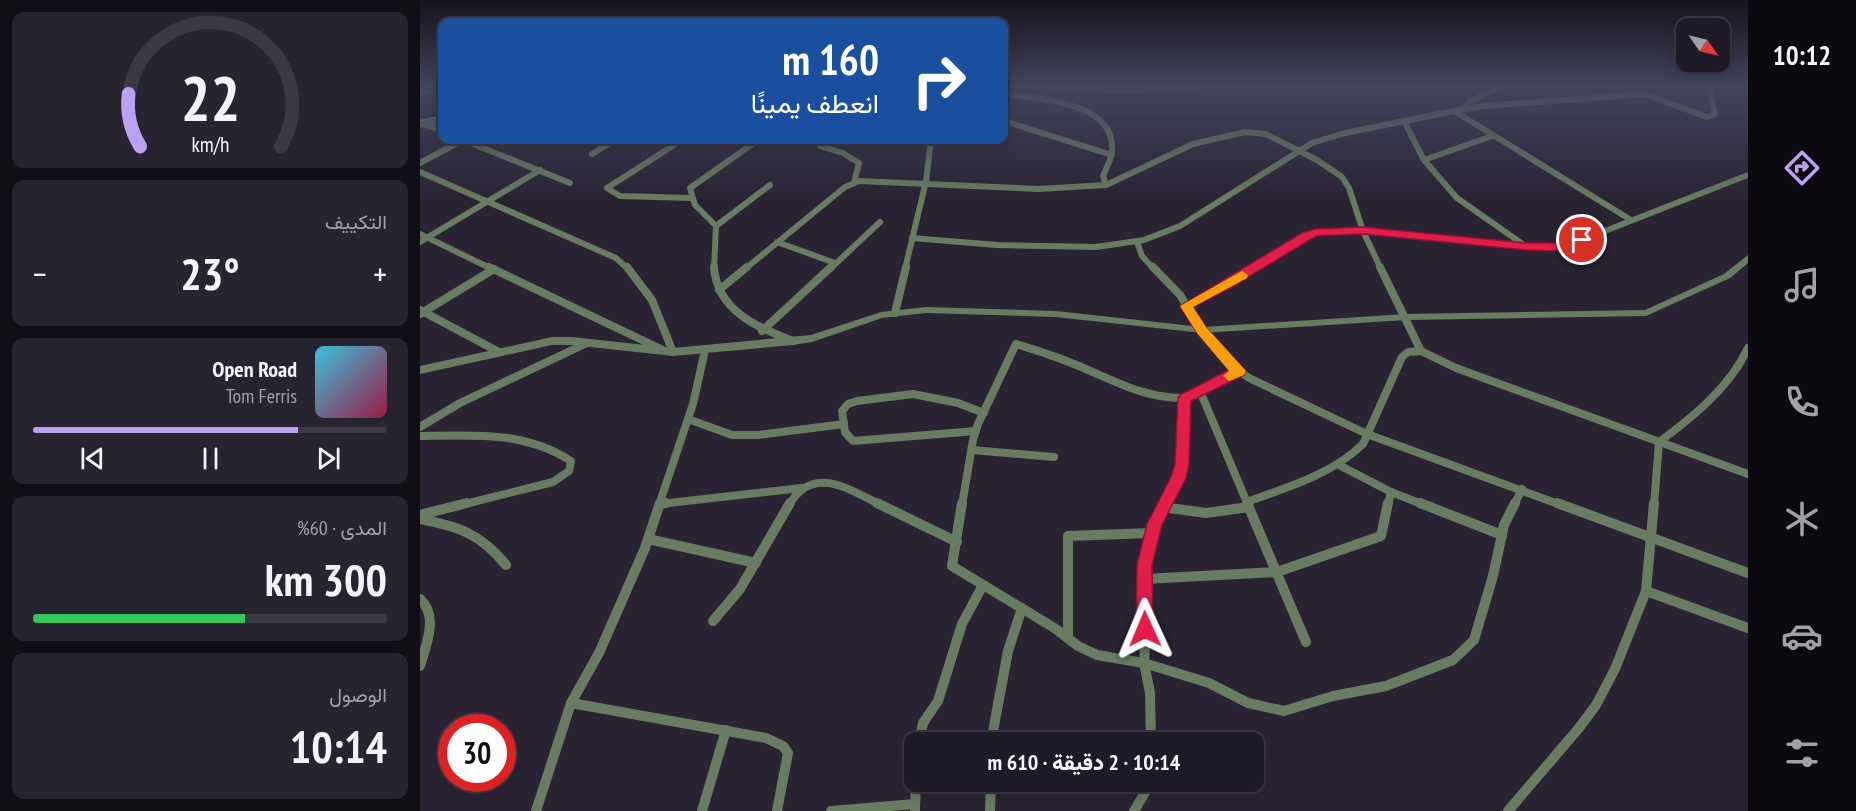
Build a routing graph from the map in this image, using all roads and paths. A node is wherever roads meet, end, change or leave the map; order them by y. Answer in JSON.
{"nodes":[{"id":1,"x":422,"y":124,"type":"edge"},
{"id":2,"x":1013,"y":124,"type":"edge"},
{"id":3,"x":1106,"y":124,"type":"edge"},
{"id":4,"x":1390,"y":124,"type":"edge"},
{"id":5,"x":1405,"y":124,"type":"edge"},
{"id":6,"x":1474,"y":124,"type":"edge"},
{"id":7,"x":438,"y":130,"type":"edge"},
{"id":8,"x":1492,"y":136,"type":"junction"},
{"id":9,"x":456,"y":144,"type":"edge"},
{"id":10,"x":473,"y":144,"type":"edge"},
{"id":11,"x":608,"y":144,"type":"edge"},
{"id":12,"x":676,"y":144,"type":"edge"},
{"id":13,"x":752,"y":144,"type":"edge"},
{"id":14,"x":931,"y":144,"type":"edge"},
{"id":15,"x":820,"y":146,"type":"dead end"},
{"id":16,"x":1300,"y":150,"type":"junction"},
{"id":17,"x":591,"y":154,"type":"dead end"},
{"id":18,"x":1112,"y":155,"type":"junction"},
{"id":19,"x":1424,"y":160,"type":"junction"},
{"id":20,"x":420,"y":163,"type":"edge"},
{"id":21,"x":420,"y":171,"type":"edge"},
{"id":22,"x":540,"y":171,"type":"junction"},
{"id":23,"x":1748,"y":175,"type":"edge"},
{"id":24,"x":926,"y":181,"type":"junction"},
{"id":25,"x":570,"y":183,"type":"dead end"},
{"id":26,"x":854,"y":183,"type":"junction"},
{"id":27,"x":770,"y":185,"type":"dead end"},
{"id":28,"x":1106,"y":185,"type":"junction"},
{"id":29,"x":691,"y":198,"type":"junction"},
{"id":30,"x":489,"y":201,"type":"junction"},
{"id":31,"x":1631,"y":220,"type":"junction"},
{"id":32,"x":880,"y":222,"type":"dead end"},
{"id":33,"x":716,"y":226,"type":"junction"},
{"id":34,"x":1363,"y":231,"type":"junction"},
{"id":35,"x":420,"y":234,"type":"edge"},
{"id":36,"x":428,"y":237,"type":"junction"},
{"id":37,"x":912,"y":238,"type":"junction"},
{"id":38,"x":420,"y":242,"type":"edge"},
{"id":39,"x":777,"y":242,"type":"junction"},
{"id":40,"x":1137,"y":242,"type":"junction"},
{"id":41,"x":1527,"y":247,"type":"junction"},
{"id":42,"x":1748,"y":258,"type":"edge"},
{"id":43,"x":835,"y":263,"type":"junction"},
{"id":44,"x":494,"y":269,"type":"junction"},
{"id":45,"x":719,"y":290,"type":"junction"},
{"id":46,"x":1186,"y":306,"type":"junction"},
{"id":47,"x":422,"y":312,"type":"edge"},
{"id":48,"x":895,"y":313,"type":"junction"},
{"id":49,"x":1406,"y":317,"type":"junction"},
{"id":50,"x":1202,"y":330,"type":"junction"},
{"id":51,"x":762,"y":331,"type":"junction"},
{"id":52,"x":793,"y":342,"type":"junction"},
{"id":53,"x":587,"y":343,"type":"junction"},
{"id":54,"x":1748,"y":348,"type":"edge"},
{"id":55,"x":705,"y":350,"type":"junction"},
{"id":56,"x":1420,"y":351,"type":"junction"},
{"id":57,"x":499,"y":352,"type":"junction"},
{"id":58,"x":669,"y":352,"type":"junction"},
{"id":59,"x":420,"y":370,"type":"edge"},
{"id":60,"x":1239,"y":371,"type":"junction"},
{"id":61,"x":1200,"y":391,"type":"junction"},
{"id":62,"x":1184,"y":398,"type":"junction"},
{"id":63,"x":984,"y":413,"type":"junction"},
{"id":64,"x":688,"y":419,"type":"junction"},
{"id":65,"x":844,"y":424,"type":"junction"},
{"id":66,"x":420,"y":427,"type":"edge"},
{"id":67,"x":976,"y":431,"type":"junction"},
{"id":68,"x":1366,"y":434,"type":"junction"},
{"id":69,"x":420,"y":436,"type":"edge"},
{"id":70,"x":1659,"y":442,"type":"junction"},
{"id":71,"x":972,"y":450,"type":"junction"},
{"id":72,"x":1054,"y":457,"type":"dead end"},
{"id":73,"x":1339,"y":465,"type":"junction"},
{"id":74,"x":1748,"y":474,"type":"edge"},
{"id":75,"x":801,"y":488,"type":"junction"},
{"id":76,"x":1522,"y":489,"type":"junction"},
{"id":77,"x":1391,"y":492,"type":"junction"},
{"id":78,"x":660,"y":504,"type":"junction"},
{"id":79,"x":1248,"y":505,"type":"junction"},
{"id":80,"x":1162,"y":507,"type":"junction"},
{"id":81,"x":420,"y":517,"type":"edge"},
{"id":82,"x":1152,"y":534,"type":"junction"},
{"id":83,"x":1502,"y":535,"type":"junction"},
{"id":84,"x":1651,"y":537,"type":"junction"},
{"id":85,"x":648,"y":539,"type":"junction"},
{"id":86,"x":957,"y":542,"type":"junction"},
{"id":87,"x":756,"y":563,"type":"junction"},
{"id":88,"x":506,"y":565,"type":"dead end"},
{"id":89,"x":1277,"y":572,"type":"junction"},
{"id":90,"x":1748,"y":573,"type":"edge"},
{"id":91,"x":1144,"y":579,"type":"junction"},
{"id":92,"x":983,"y":585,"type":"junction"},
{"id":93,"x":1646,"y":591,"type":"junction"},
{"id":94,"x":420,"y":599,"type":"edge"},
{"id":95,"x":1022,"y":608,"type":"junction"},
{"id":96,"x":713,"y":621,"type":"dead end"},
{"id":97,"x":1748,"y":628,"type":"edge"},
{"id":98,"x":1068,"y":638,"type":"junction"},
{"id":99,"x":1306,"y":642,"type":"dead end"},
{"id":100,"x":1144,"y":663,"type":"junction"},
{"id":101,"x":420,"y":666,"type":"edge"},
{"id":102,"x":571,"y":703,"type":"junction"},
{"id":103,"x":726,"y":730,"type":"junction"},
{"id":104,"x":920,"y":732,"type":"edge"},
{"id":105,"x":994,"y":732,"type":"edge"},
{"id":106,"x":1151,"y":732,"type":"edge"},
{"id":107,"x":916,"y":792,"type":"edge"},
{"id":108,"x":991,"y":792,"type":"edge"},
{"id":109,"x":1145,"y":792,"type":"edge"},
{"id":110,"x":915,"y":808,"type":"edge"},
{"id":111,"x":536,"y":811,"type":"edge"},
{"id":112,"x":702,"y":811,"type":"edge"},
{"id":113,"x":777,"y":811,"type":"edge"},
{"id":114,"x":831,"y":811,"type":"edge"},
{"id":115,"x":837,"y":811,"type":"edge"},
{"id":116,"x":990,"y":811,"type":"edge"},
{"id":117,"x":1134,"y":811,"type":"edge"},
{"id":118,"x":1508,"y":811,"type":"edge"}],
"edges":[{"from":1,"to":7,"type":"street"},
{"from":2,"to":18,"type":"street"},
{"from":3,"to":18,"type":"street"},
{"from":4,"to":16,"type":"street"},
{"from":5,"to":19,"type":"street"},
{"from":6,"to":8,"type":"street"},
{"from":8,"to":19,"type":"street"},
{"from":8,"to":31,"type":"street"},
{"from":9,"to":20,"type":"street"},
{"from":10,"to":22,"type":"street"},
{"from":11,"to":17,"type":"street"},
{"from":12,"to":29,"type":"street"},
{"from":13,"to":29,"type":"street"},
{"from":14,"to":24,"type":"street"},
{"from":15,"to":26,"type":"street"},
{"from":16,"to":28,"type":"street"},
{"from":16,"to":34,"type":"street"},
{"from":16,"to":40,"type":"street"},
{"from":18,"to":28,"type":"street"},
{"from":19,"to":41,"type":"street"},
{"from":21,"to":30,"type":"street"},
{"from":22,"to":25,"type":"street"},
{"from":22,"to":30,"type":"street"},
{"from":23,"to":31,"type":"street"},
{"from":24,"to":26,"type":"street"},
{"from":24,"to":28,"type":"street"},
{"from":24,"to":37,"type":"street"},
{"from":26,"to":39,"type":"street"},
{"from":27,"to":33,"type":"street"},
{"from":29,"to":33,"type":"street"},
{"from":30,"to":36,"type":"street"},
{"from":30,"to":58,"type":"street"},
{"from":31,"to":41,"type":"street"},
{"from":32,"to":43,"type":"street"},
{"from":33,"to":45,"type":"street"},
{"from":34,"to":41,"type":"street"},
{"from":34,"to":46,"type":"street"},
{"from":34,"to":49,"type":"street"},
{"from":35,"to":36,"type":"street"},
{"from":36,"to":38,"type":"street"},
{"from":36,"to":44,"type":"street"},
{"from":37,"to":40,"type":"street"},
{"from":37,"to":48,"type":"street"},
{"from":39,"to":43,"type":"street"},
{"from":39,"to":45,"type":"street"},
{"from":40,"to":46,"type":"street"},
{"from":42,"to":49,"type":"street"},
{"from":43,"to":51,"type":"street"},
{"from":44,"to":47,"type":"street"},
{"from":44,"to":58,"type":"street"},
{"from":45,"to":51,"type":"street"},
{"from":46,"to":50,"type":"street"},
{"from":47,"to":57,"type":"street"},
{"from":48,"to":50,"type":"street"},
{"from":48,"to":52,"type":"street"},
{"from":49,"to":50,"type":"street"},
{"from":49,"to":56,"type":"street"},
{"from":50,"to":60,"type":"street"},
{"from":51,"to":52,"type":"street"},
{"from":52,"to":55,"type":"street"},
{"from":53,"to":57,"type":"street"},
{"from":53,"to":58,"type":"street"},
{"from":53,"to":66,"type":"street"},
{"from":54,"to":70,"type":"street"},
{"from":55,"to":58,"type":"street"},
{"from":55,"to":64,"type":"street"},
{"from":56,"to":68,"type":"street"},
{"from":56,"to":70,"type":"street"},
{"from":57,"to":59,"type":"street"},
{"from":60,"to":61,"type":"street"},
{"from":60,"to":68,"type":"street"},
{"from":61,"to":62,"type":"street"},
{"from":61,"to":79,"type":"street"},
{"from":62,"to":63,"type":"street"},
{"from":62,"to":80,"type":"street"},
{"from":63,"to":65,"type":"street"},
{"from":63,"to":67,"type":"street"},
{"from":64,"to":65,"type":"street"},
{"from":64,"to":78,"type":"street"},
{"from":65,"to":67,"type":"street"},
{"from":67,"to":71,"type":"street"},
{"from":68,"to":73,"type":"street"},
{"from":68,"to":76,"type":"street"},
{"from":69,"to":81,"type":"street"},
{"from":70,"to":74,"type":"street"},
{"from":70,"to":84,"type":"street"},
{"from":71,"to":72,"type":"street"},
{"from":71,"to":86,"type":"street"},
{"from":73,"to":77,"type":"street"},
{"from":73,"to":79,"type":"street"},
{"from":75,"to":78,"type":"street"},
{"from":75,"to":86,"type":"street"},
{"from":75,"to":87,"type":"street"},
{"from":76,"to":83,"type":"street"},
{"from":76,"to":84,"type":"street"},
{"from":77,"to":83,"type":"street"},
{"from":77,"to":89,"type":"street"},
{"from":78,"to":85,"type":"street"},
{"from":79,"to":80,"type":"street"},
{"from":79,"to":89,"type":"street"},
{"from":80,"to":82,"type":"street"},
{"from":81,"to":88,"type":"street"},
{"from":82,"to":91,"type":"street"},
{"from":82,"to":98,"type":"street"},
{"from":83,"to":100,"type":"street"},
{"from":84,"to":90,"type":"street"},
{"from":84,"to":93,"type":"street"},
{"from":85,"to":87,"type":"street"},
{"from":85,"to":102,"type":"street"},
{"from":86,"to":92,"type":"street"},
{"from":87,"to":96,"type":"street"},
{"from":89,"to":91,"type":"street"},
{"from":89,"to":99,"type":"street"},
{"from":91,"to":100,"type":"street"},
{"from":92,"to":95,"type":"street"},
{"from":92,"to":104,"type":"street"},
{"from":93,"to":97,"type":"street"},
{"from":93,"to":118,"type":"street"},
{"from":94,"to":101,"type":"street"},
{"from":95,"to":98,"type":"street"},
{"from":95,"to":105,"type":"street"},
{"from":98,"to":100,"type":"street"},
{"from":100,"to":106,"type":"street"},
{"from":102,"to":103,"type":"street"},
{"from":102,"to":111,"type":"street"},
{"from":103,"to":112,"type":"street"},
{"from":103,"to":113,"type":"street"},
{"from":107,"to":110,"type":"street"},
{"from":108,"to":116,"type":"street"},
{"from":109,"to":117,"type":"street"},
{"from":110,"to":115,"type":"street"},
{"from":114,"to":115,"type":"street"}]}
